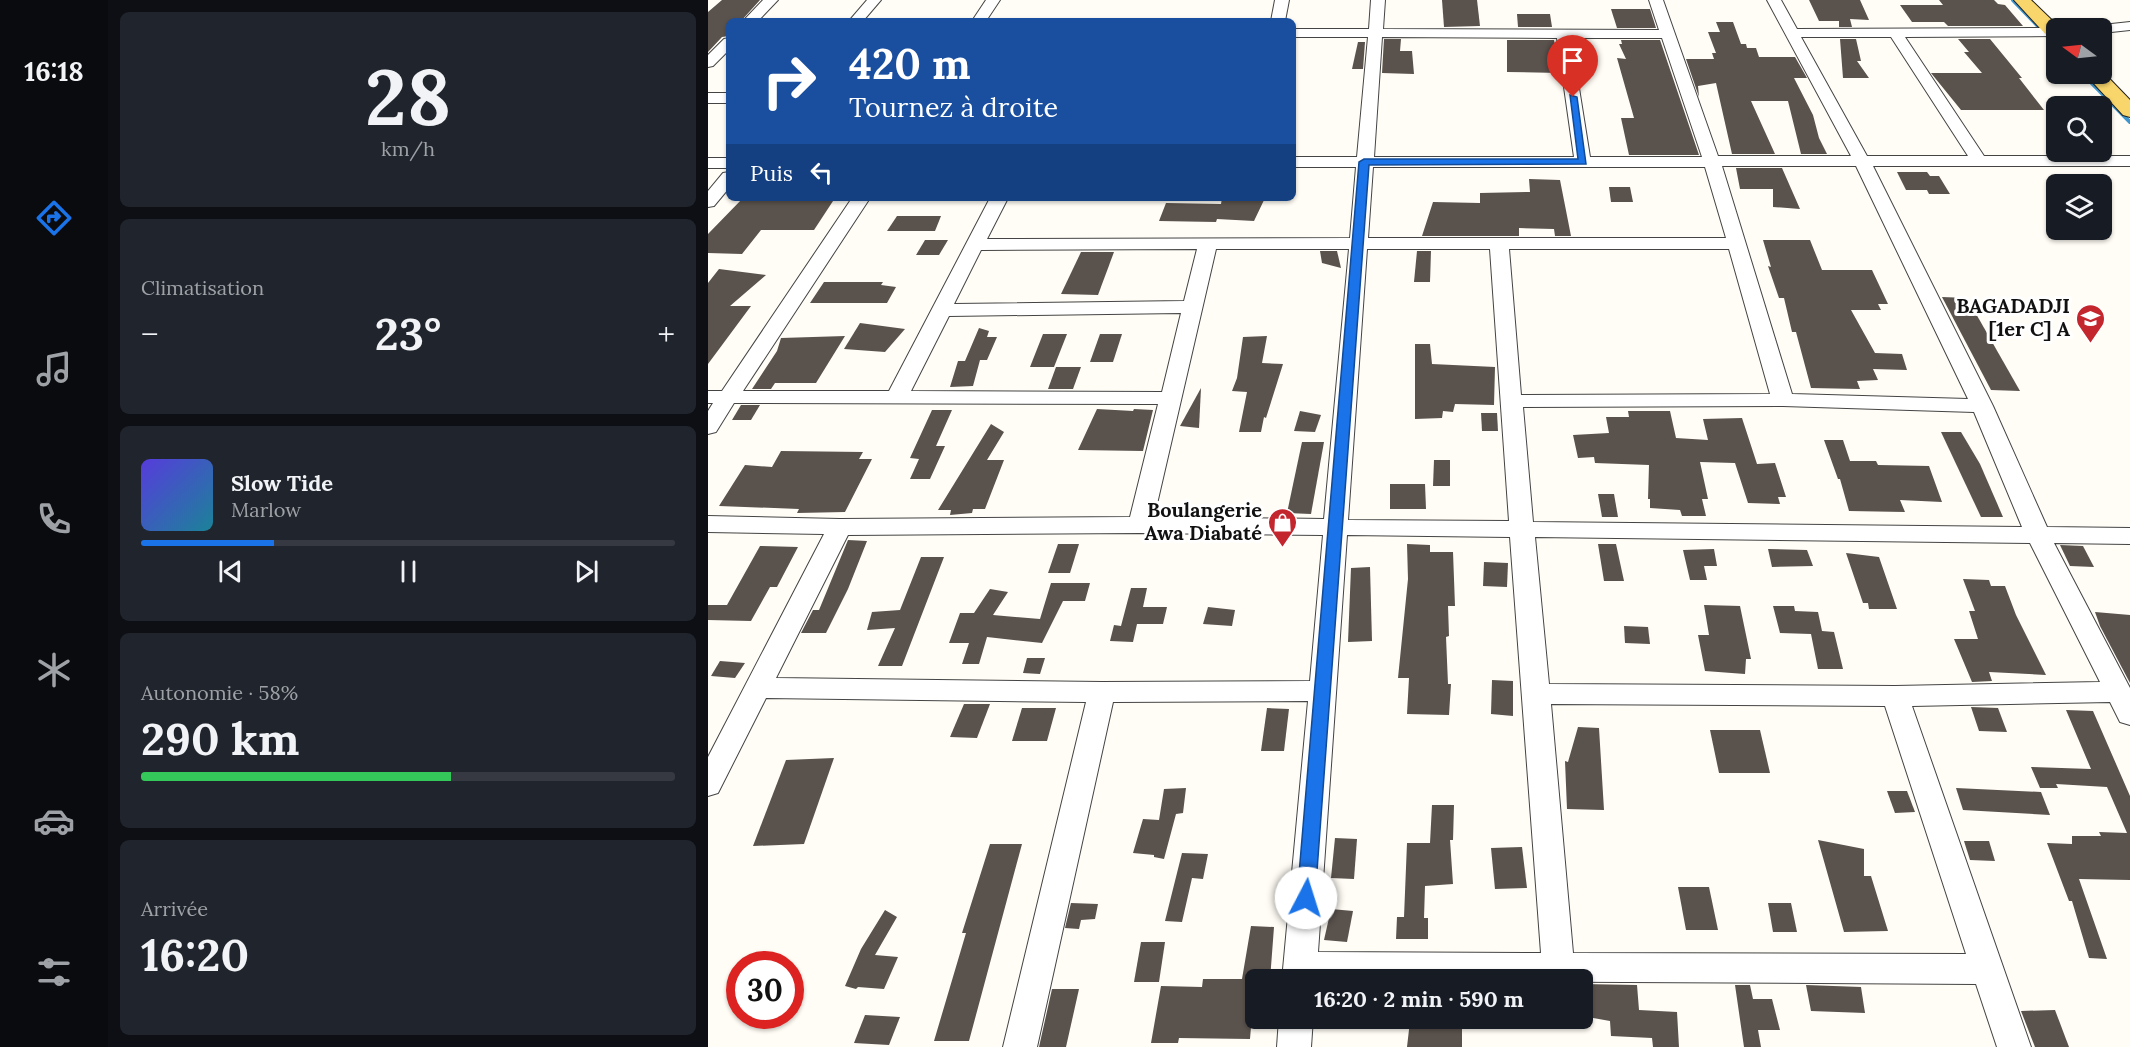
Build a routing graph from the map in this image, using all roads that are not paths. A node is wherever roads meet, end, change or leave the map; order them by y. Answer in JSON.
{"nodes":[{"id":1,"x":771,"y":0,"type":"edge"},
{"id":2,"x":874,"y":0,"type":"edge"},
{"id":3,"x":993,"y":0,"type":"edge"},
{"id":4,"x":1282,"y":0,"type":"edge"},
{"id":5,"x":1378,"y":0,"type":"edge"},
{"id":6,"x":1656,"y":0,"type":"edge"},
{"id":7,"x":1774,"y":0,"type":"edge"},
{"id":8,"x":2022,"y":0,"type":"edge"},
{"id":9,"x":2043,"y":0,"type":"edge"},
{"id":10,"x":753,"y":18,"type":"edge"},
{"id":11,"x":859,"y":18,"type":"edge"},
{"id":12,"x":981,"y":18,"type":"edge"},
{"id":13,"x":1279,"y":18,"type":"edge"},
{"id":14,"x":2053,"y":18,"type":"edge"},
{"id":15,"x":2046,"y":20,"type":"edge"},
{"id":16,"x":2130,"y":26,"type":"edge"},
{"id":17,"x":2112,"y":28,"type":"edge"},
{"id":18,"x":1895,"y":32,"type":"junction"},
{"id":19,"x":2046,"y":32,"type":"edge"},
{"id":20,"x":1296,"y":33,"type":"edge"},
{"id":21,"x":1563,"y":33,"type":"junction"},
{"id":22,"x":1792,"y":33,"type":"junction"},
{"id":23,"x":1375,"y":34,"type":"junction"},
{"id":24,"x":1668,"y":34,"type":"junction"},
{"id":25,"x":726,"y":45,"type":"edge"},
{"id":26,"x":708,"y":63,"type":"edge"},
{"id":27,"x":2112,"y":69,"type":"edge"},
{"id":28,"x":2104,"y":84,"type":"edge"},
{"id":29,"x":2130,"y":87,"type":"edge"},
{"id":30,"x":708,"y":98,"type":"edge"},
{"id":31,"x":726,"y":98,"type":"edge"},
{"id":32,"x":2130,"y":111,"type":"edge"},
{"id":33,"x":2130,"y":161,"type":"edge"},
{"id":34,"x":1296,"y":162,"type":"edge"},
{"id":35,"x":1364,"y":162,"type":"junction"},
{"id":36,"x":1583,"y":162,"type":"junction"},
{"id":37,"x":1712,"y":162,"type":"junction"},
{"id":38,"x":1862,"y":162,"type":"junction"},
{"id":39,"x":1980,"y":162,"type":"junction"},
{"id":40,"x":708,"y":163,"type":"edge"},
{"id":41,"x":726,"y":163,"type":"edge"},
{"id":42,"x":726,"y":181,"type":"edge"},
{"id":43,"x":859,"y":201,"type":"edge"},
{"id":44,"x":997,"y":201,"type":"edge"},
{"id":45,"x":708,"y":202,"type":"edge"},
{"id":46,"x":1208,"y":243,"type":"junction"},
{"id":47,"x":1358,"y":244,"type":"junction"},
{"id":48,"x":1737,"y":244,"type":"junction"},
{"id":49,"x":975,"y":245,"type":"junction"},
{"id":50,"x":1499,"y":245,"type":"junction"},
{"id":51,"x":1192,"y":307,"type":"junction"},
{"id":52,"x":942,"y":310,"type":"junction"},
{"id":53,"x":718,"y":397,"type":"edge"},
{"id":54,"x":1170,"y":398,"type":"junction"},
{"id":55,"x":896,"y":399,"type":"junction"},
{"id":56,"x":1510,"y":400,"type":"junction"},
{"id":57,"x":1783,"y":400,"type":"junction"},
{"id":58,"x":1982,"y":406,"type":"junction"},
{"id":59,"x":708,"y":427,"type":"edge"},
{"id":60,"x":708,"y":524,"type":"edge"},
{"id":61,"x":1140,"y":525,"type":"junction"},
{"id":62,"x":840,"y":527,"type":"junction"},
{"id":63,"x":1336,"y":529,"type":"junction"},
{"id":64,"x":1520,"y":530,"type":"junction"},
{"id":65,"x":2038,"y":535,"type":"junction"},
{"id":66,"x":2130,"y":536,"type":"edge"},
{"id":67,"x":758,"y":688,"type":"junction"},
{"id":68,"x":1323,"y":691,"type":"junction"},
{"id":69,"x":1102,"y":692,"type":"junction"},
{"id":70,"x":1537,"y":694,"type":"junction"},
{"id":71,"x":1895,"y":696,"type":"junction"},
{"id":72,"x":2124,"y":704,"type":"edge"},
{"id":73,"x":708,"y":785,"type":"edge"},
{"id":74,"x":1558,"y":968,"type":"junction"},
{"id":75,"x":1300,"y":969,"type":"edge"},
{"id":76,"x":1506,"y":969,"type":"edge"},
{"id":77,"x":1988,"y":969,"type":"junction"},
{"id":78,"x":1295,"y":1029,"type":"edge"},
{"id":79,"x":1020,"y":1047,"type":"edge"},
{"id":80,"x":1294,"y":1047,"type":"edge"},
{"id":81,"x":2014,"y":1047,"type":"edge"}],
"edges":[{"from":1,"to":10,"type":"street"},
{"from":2,"to":11,"type":"street"},
{"from":3,"to":12,"type":"street"},
{"from":4,"to":13,"type":"street"},
{"from":5,"to":23,"type":"street"},
{"from":6,"to":24,"type":"street"},
{"from":7,"to":22,"type":"street"},
{"from":8,"to":15,"type":"main road"},
{"from":9,"to":14,"type":"main road"},
{"from":16,"to":17,"type":"street"},
{"from":18,"to":19,"type":"street"},
{"from":18,"to":22,"type":"street"},
{"from":18,"to":39,"type":"street"},
{"from":20,"to":23,"type":"street"},
{"from":21,"to":23,"type":"street"},
{"from":21,"to":24,"type":"street"},
{"from":21,"to":36,"type":"street"},
{"from":22,"to":38,"type":"street"},
{"from":23,"to":35,"type":"street"},
{"from":24,"to":37,"type":"street"},
{"from":25,"to":26,"type":"street"},
{"from":27,"to":29,"type":"main road"},
{"from":28,"to":32,"type":"main road"},
{"from":30,"to":31,"type":"street"},
{"from":33,"to":39,"type":"street"},
{"from":34,"to":35,"type":"street"},
{"from":35,"to":36,"type":"street"},
{"from":35,"to":47,"type":"street"},
{"from":36,"to":37,"type":"street"},
{"from":37,"to":38,"type":"street"},
{"from":37,"to":48,"type":"street"},
{"from":38,"to":39,"type":"street"},
{"from":38,"to":58,"type":"street"},
{"from":40,"to":41,"type":"street"},
{"from":42,"to":45,"type":"street"},
{"from":43,"to":53,"type":"street"},
{"from":44,"to":49,"type":"street"},
{"from":46,"to":47,"type":"street"},
{"from":46,"to":49,"type":"street"},
{"from":46,"to":51,"type":"street"},
{"from":47,"to":50,"type":"street"},
{"from":47,"to":63,"type":"street"},
{"from":48,"to":50,"type":"street"},
{"from":48,"to":57,"type":"street"},
{"from":49,"to":52,"type":"street"},
{"from":50,"to":56,"type":"street"},
{"from":51,"to":52,"type":"street"},
{"from":51,"to":54,"type":"street"},
{"from":52,"to":55,"type":"street"},
{"from":53,"to":55,"type":"street"},
{"from":53,"to":59,"type":"street"},
{"from":54,"to":55,"type":"street"},
{"from":54,"to":61,"type":"street"},
{"from":56,"to":57,"type":"street"},
{"from":56,"to":64,"type":"street"},
{"from":57,"to":58,"type":"street"},
{"from":58,"to":65,"type":"street"},
{"from":60,"to":62,"type":"street"},
{"from":61,"to":62,"type":"street"},
{"from":61,"to":63,"type":"street"},
{"from":62,"to":67,"type":"street"},
{"from":63,"to":64,"type":"street"},
{"from":63,"to":68,"type":"street"},
{"from":64,"to":65,"type":"street"},
{"from":64,"to":70,"type":"street"},
{"from":65,"to":66,"type":"street"},
{"from":65,"to":72,"type":"street"},
{"from":67,"to":69,"type":"street"},
{"from":67,"to":73,"type":"street"},
{"from":68,"to":69,"type":"street"},
{"from":68,"to":75,"type":"street"},
{"from":69,"to":79,"type":"street"},
{"from":70,"to":71,"type":"street"},
{"from":70,"to":74,"type":"street"},
{"from":71,"to":72,"type":"street"},
{"from":71,"to":77,"type":"street"},
{"from":74,"to":76,"type":"street"},
{"from":74,"to":77,"type":"street"},
{"from":77,"to":81,"type":"street"},
{"from":78,"to":80,"type":"street"}]}
